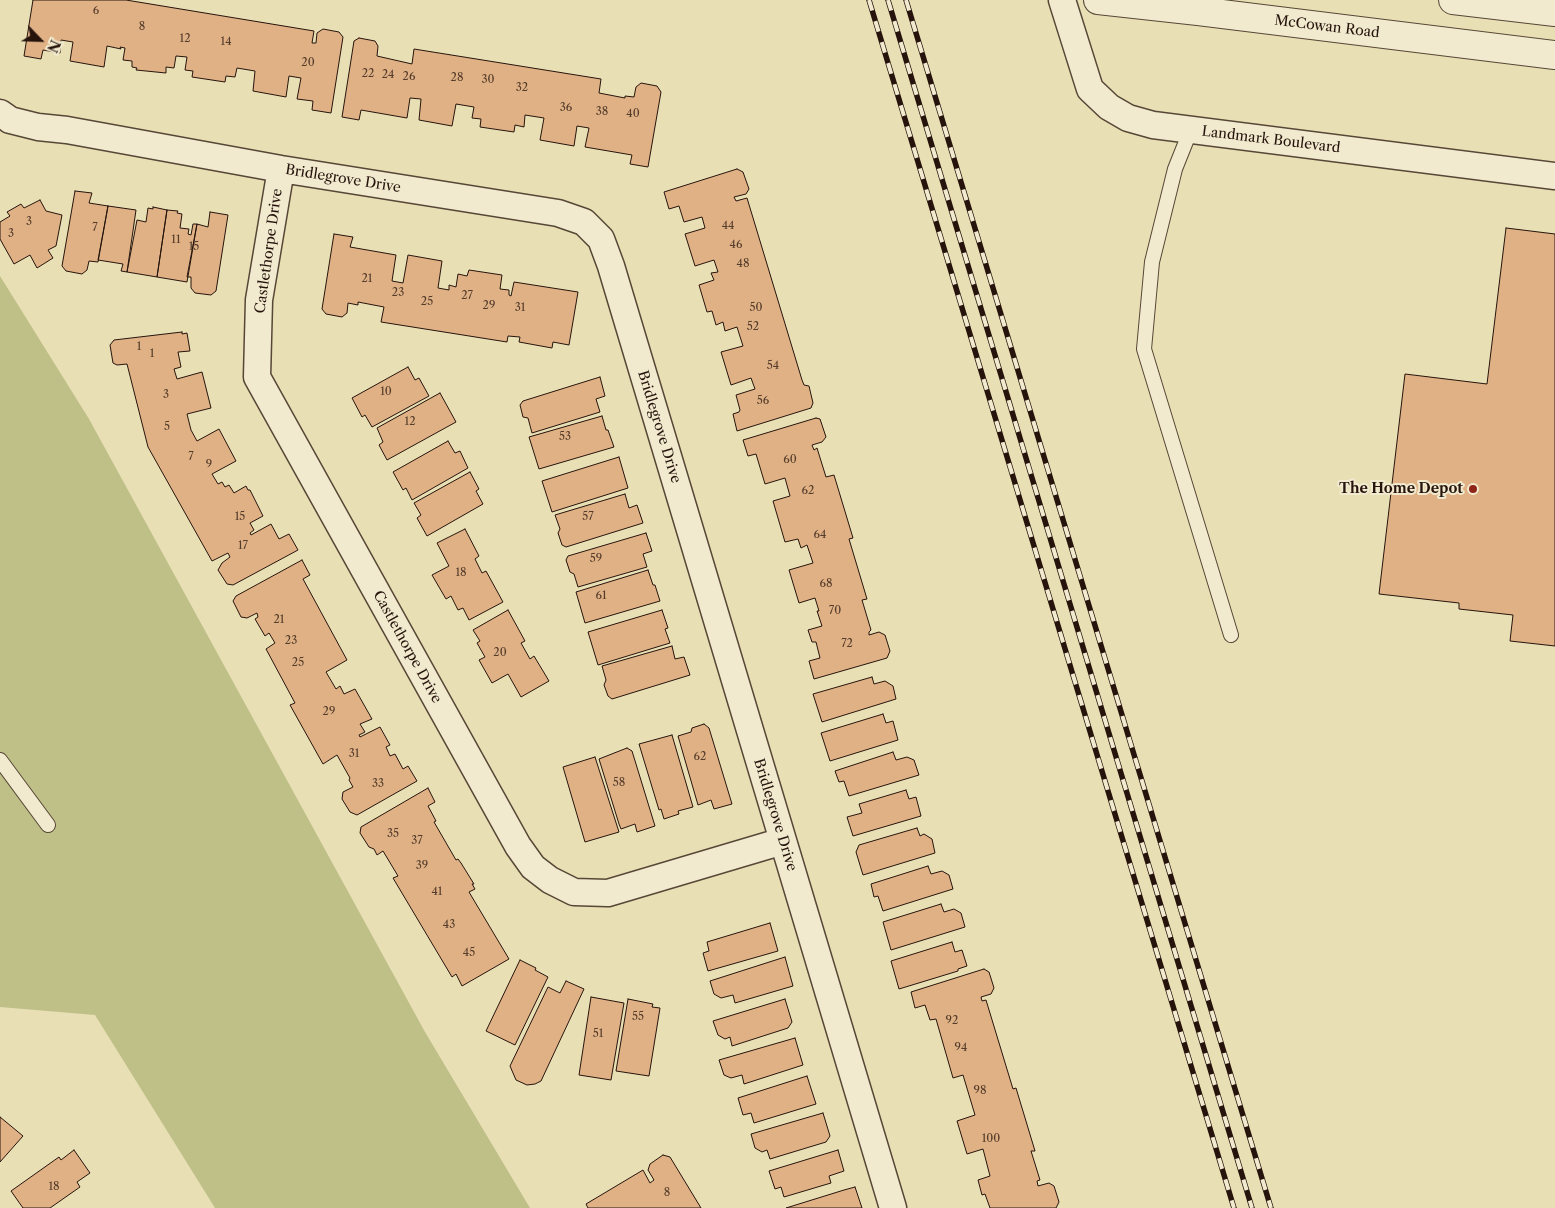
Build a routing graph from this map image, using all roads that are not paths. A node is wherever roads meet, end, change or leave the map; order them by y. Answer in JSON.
{"nodes":[{"id":1,"x":1062,"y":0,"type":"edge"},
{"id":2,"x":1098,"y":0,"type":"edge"},
{"id":3,"x":1453,"y":0,"type":"edge"},
{"id":4,"x":1555,"y":12,"type":"edge"},
{"id":5,"x":1555,"y":55,"type":"edge"},
{"id":6,"x":0,"y":113,"type":"edge"},
{"id":7,"x":1191,"y":129,"type":"junction"},
{"id":8,"x":281,"y":169,"type":"junction"},
{"id":9,"x":1555,"y":176,"type":"edge"},
{"id":10,"x":1231,"y":635,"type":"dead end"},
{"id":11,"x":0,"y":760,"type":"edge"},
{"id":12,"x":48,"y":825,"type":"dead end"},
{"id":13,"x":783,"y":841,"type":"junction"},
{"id":14,"x":893,"y":1208,"type":"edge"}],
"edges":[{"from":1,"to":7,"type":"street","name":"Landmark Boulevard"},
{"from":2,"to":5,"type":"street","name":"McCowan Road"},
{"from":3,"to":4,"type":"street"},
{"from":6,"to":8,"type":"street","name":"Bridlegrove Drive"},
{"from":7,"to":9,"type":"street","name":"Landmark Boulevard"},
{"from":7,"to":10,"type":"lane"},
{"from":8,"to":13,"type":"street","name":"Bridlegrove Drive"},
{"from":8,"to":13,"type":"street","name":"Castlethorpe Drive"},
{"from":11,"to":12,"type":"lane"},
{"from":13,"to":14,"type":"street","name":"Bridlegrove Drive"}]}
